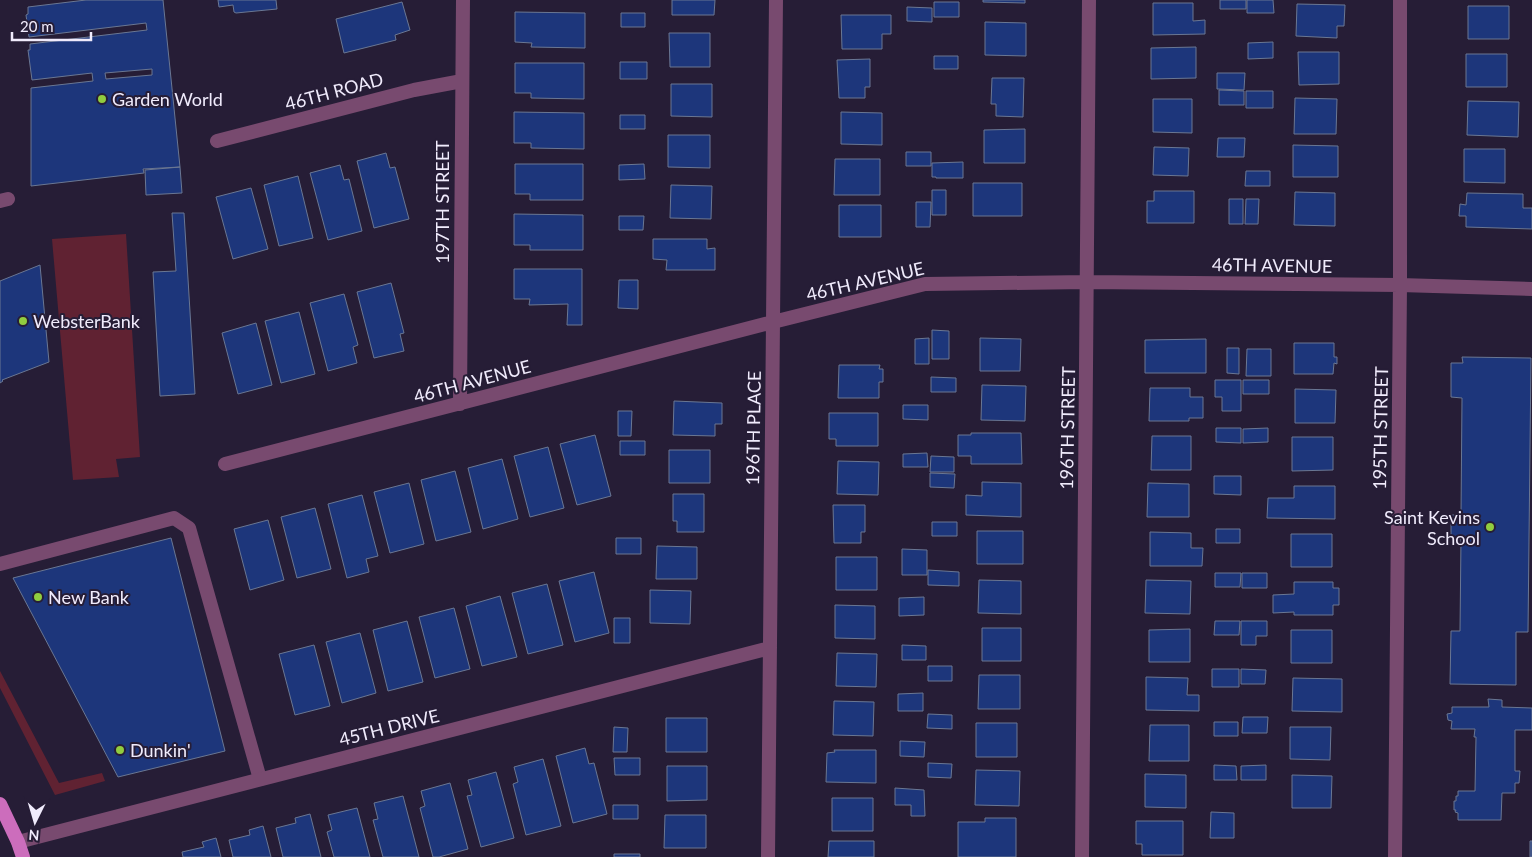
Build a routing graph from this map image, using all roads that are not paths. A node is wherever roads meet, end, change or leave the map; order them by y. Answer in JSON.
{"nodes":[{"id":1,"x":463,"y":0,"type":"edge"},
{"id":2,"x":776,"y":0,"type":"edge"},
{"id":3,"x":1089,"y":0,"type":"edge"},
{"id":4,"x":1400,"y":0,"type":"edge"},
{"id":5,"x":462,"y":81,"type":"junction"},
{"id":6,"x":217,"y":141,"type":"dead end"},
{"id":7,"x":1087,"y":282,"type":"junction"},
{"id":8,"x":1400,"y":285,"type":"junction"},
{"id":9,"x":1532,"y":289,"type":"edge"},
{"id":10,"x":773,"y":322,"type":"junction"},
{"id":11,"x":460,"y":404,"type":"junction"},
{"id":12,"x":225,"y":464,"type":"dead end"},
{"id":13,"x":0,"y":564,"type":"edge"},
{"id":14,"x":770,"y":648,"type":"junction"},
{"id":15,"x":260,"y":779,"type":"junction"},
{"id":16,"x":0,"y":804,"type":"edge"},
{"id":17,"x":18,"y":842,"type":"junction"},
{"id":18,"x":23,"y":857,"type":"edge"},
{"id":19,"x":768,"y":857,"type":"edge"},
{"id":20,"x":1082,"y":857,"type":"edge"},
{"id":21,"x":1394,"y":857,"type":"edge"}],
"edges":[{"from":1,"to":5,"type":"street","name":"197TH STREET"},
{"from":2,"to":10,"type":"street","name":"196TH PLACE"},
{"from":3,"to":7,"type":"street","name":"196TH STREET"},
{"from":4,"to":8,"type":"street","name":"195TH STREET"},
{"from":5,"to":6,"type":"street","name":"46TH ROAD"},
{"from":5,"to":11,"type":"street","name":"197TH STREET"},
{"from":7,"to":8,"type":"street","name":"46TH AVENUE"},
{"from":7,"to":10,"type":"street","name":"46TH AVENUE"},
{"from":7,"to":20,"type":"street","name":"196TH STREET"},
{"from":8,"to":9,"type":"street","name":"46TH AVENUE"},
{"from":8,"to":21,"type":"street","name":"195TH STREET"},
{"from":10,"to":11,"type":"street","name":"46TH AVENUE"},
{"from":10,"to":14,"type":"street","name":"196TH PLACE"},
{"from":11,"to":12,"type":"street","name":"46TH AVENUE"},
{"from":13,"to":15,"type":"street"},
{"from":14,"to":15,"type":"street","name":"45TH DRIVE"},
{"from":14,"to":19,"type":"street","name":"196TH PLACE"},
{"from":15,"to":17,"type":"street","name":"45TH DRIVE"},
{"from":16,"to":17,"type":"main road"},
{"from":17,"to":18,"type":"main road"}]}
